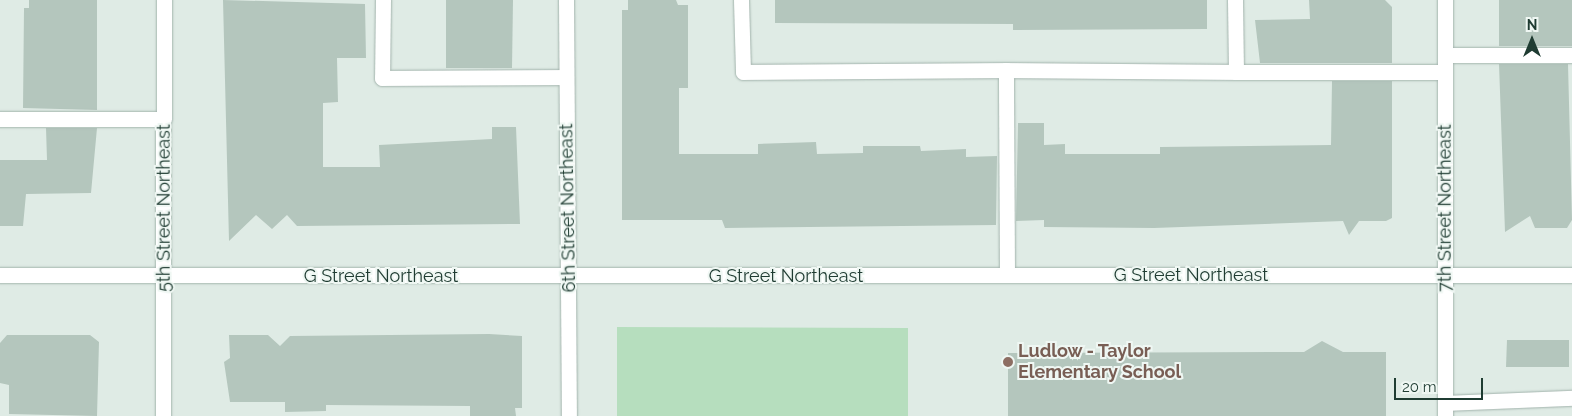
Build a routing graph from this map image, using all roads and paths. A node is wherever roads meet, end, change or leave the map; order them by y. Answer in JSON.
{"nodes":[{"id":1,"x":164,"y":0,"type":"edge"},
{"id":2,"x":383,"y":0,"type":"edge"},
{"id":3,"x":566,"y":0,"type":"edge"},
{"id":4,"x":742,"y":0,"type":"edge"},
{"id":5,"x":1236,"y":0,"type":"edge"},
{"id":6,"x":1446,"y":0,"type":"edge"},
{"id":7,"x":1445,"y":55,"type":"junction"},
{"id":8,"x":1572,"y":55,"type":"edge"},
{"id":9,"x":1006,"y":70,"type":"junction"},
{"id":10,"x":1236,"y":72,"type":"junction"},
{"id":11,"x":1445,"y":72,"type":"junction"},
{"id":12,"x":566,"y":77,"type":"junction"},
{"id":13,"x":0,"y":119,"type":"edge"},
{"id":14,"x":164,"y":119,"type":"junction"},
{"id":15,"x":0,"y":275,"type":"edge"},
{"id":16,"x":163,"y":275,"type":"junction"},
{"id":17,"x":1007,"y":275,"type":"junction"},
{"id":18,"x":1445,"y":275,"type":"junction"},
{"id":19,"x":1572,"y":275,"type":"edge"},
{"id":20,"x":569,"y":276,"type":"junction"},
{"id":21,"x":1572,"y":398,"type":"edge"},
{"id":22,"x":1445,"y":410,"type":"edge"},
{"id":23,"x":163,"y":416,"type":"edge"},
{"id":24,"x":569,"y":416,"type":"edge"}],
"edges":[{"from":1,"to":14,"type":"street","name":"5th Street Northeast"},
{"from":2,"to":12,"type":"street"},
{"from":3,"to":12,"type":"street","name":"6th Street Northeast"},
{"from":4,"to":9,"type":"street"},
{"from":5,"to":10,"type":"street"},
{"from":6,"to":7,"type":"street","name":"7th Street Northeast"},
{"from":7,"to":8,"type":"street"},
{"from":7,"to":11,"type":"street","name":"7th Street Northeast"},
{"from":9,"to":10,"type":"street"},
{"from":9,"to":17,"type":"street"},
{"from":10,"to":11,"type":"street"},
{"from":11,"to":18,"type":"street","name":"7th Street Northeast"},
{"from":12,"to":20,"type":"street","name":"6th Street Northeast"},
{"from":13,"to":14,"type":"street"},
{"from":14,"to":16,"type":"street","name":"5th Street Northeast"},
{"from":15,"to":16,"type":"street","name":"G Street Northeast"},
{"from":16,"to":20,"type":"street","name":"G Street Northeast"},
{"from":16,"to":23,"type":"street","name":"5th Street Northeast"},
{"from":17,"to":18,"type":"street","name":"G Street Northeast"},
{"from":17,"to":20,"type":"street","name":"G Street Northeast"},
{"from":18,"to":19,"type":"street","name":"G Street Northeast"},
{"from":18,"to":22,"type":"street","name":"7th Street Northeast"},
{"from":20,"to":24,"type":"street","name":"6th Street Northeast"},
{"from":21,"to":22,"type":"street"}]}
